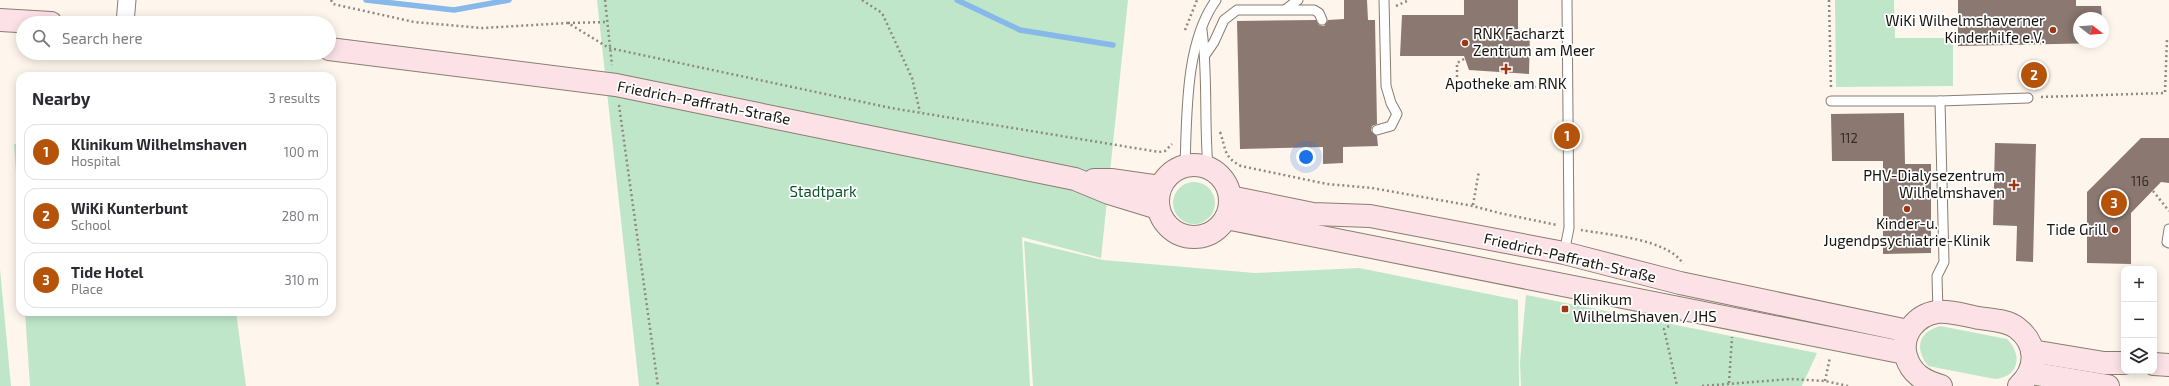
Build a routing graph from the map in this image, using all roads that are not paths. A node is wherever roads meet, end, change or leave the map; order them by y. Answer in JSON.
{"nodes":[{"id":1,"x":127,"y":0,"type":"edge"},
{"id":2,"x":1216,"y":0,"type":"edge"},
{"id":3,"x":1298,"y":0,"type":"edge"},
{"id":4,"x":1384,"y":0,"type":"edge"},
{"id":5,"x":1567,"y":0,"type":"edge"},
{"id":6,"x":1286,"y":9,"type":"junction"},
{"id":7,"x":126,"y":16,"type":"edge"},
{"id":8,"x":0,"y":20,"type":"edge"},
{"id":9,"x":1322,"y":20,"type":"dead end"},
{"id":10,"x":16,"y":21,"type":"edge"},
{"id":11,"x":1202,"y":27,"type":"junction"},
{"id":12,"x":336,"y":51,"type":"edge"},
{"id":13,"x":1205,"y":55,"type":"junction"},
{"id":14,"x":2028,"y":98,"type":"road end"},
{"id":15,"x":1831,"y":101,"type":"road end"},
{"id":16,"x":1940,"y":101,"type":"junction"},
{"id":17,"x":1377,"y":130,"type":"dead end"},
{"id":18,"x":1185,"y":166,"type":"junction"},
{"id":19,"x":1208,"y":168,"type":"junction"},
{"id":20,"x":1075,"y":180,"type":"junction"},
{"id":21,"x":1160,"y":186,"type":"junction"},
{"id":22,"x":1230,"y":197,"type":"junction"},
{"id":23,"x":1158,"y":208,"type":"junction"},
{"id":24,"x":1226,"y":218,"type":"junction"},
{"id":25,"x":2169,"y":229,"type":"edge"},
{"id":26,"x":2169,"y":243,"type":"edge"},
{"id":27,"x":1564,"y":253,"type":"junction"},
{"id":28,"x":1938,"y":312,"type":"junction"},
{"id":29,"x":1908,"y":331,"type":"junction"},
{"id":30,"x":2032,"y":351,"type":"junction"},
{"id":31,"x":1905,"y":353,"type":"junction"},
{"id":32,"x":2121,"y":363,"type":"edge"},
{"id":33,"x":2157,"y":364,"type":"edge"},
{"id":34,"x":2169,"y":365,"type":"edge"},
{"id":35,"x":2025,"y":380,"type":"edge"},
{"id":36,"x":1941,"y":386,"type":"edge"},
{"id":37,"x":2108,"y":386,"type":"edge"}],
"edges":[{"from":1,"to":7,"type":"street"},
{"from":2,"to":11,"type":"lane"},
{"from":3,"to":6,"type":"lane"},
{"from":4,"to":17,"type":"lane"},
{"from":5,"to":27,"type":"lane"},
{"from":6,"to":9,"type":"lane"},
{"from":6,"to":13,"type":"lane"},
{"from":8,"to":10,"type":"main road"},
{"from":11,"to":13,"type":"lane"},
{"from":11,"to":18,"type":"lane"},
{"from":12,"to":20,"type":"main road","name":"Friedrich-Paffrath-Straße"},
{"from":13,"to":19,"type":"lane"},
{"from":14,"to":16,"type":"lane"},
{"from":15,"to":16,"type":"lane"},
{"from":16,"to":28,"type":"lane"},
{"from":18,"to":19,"type":"main road"},
{"from":18,"to":21,"type":"main road"},
{"from":19,"to":22,"type":"main road"},
{"from":20,"to":21,"type":"main road","name":"Friedrich-Paffrath-Straße"},
{"from":20,"to":23,"type":"main road","name":"Friedrich-Paffrath-Straße"},
{"from":21,"to":23,"type":"main road"},
{"from":22,"to":24,"type":"main road"},
{"from":22,"to":27,"type":"main road","name":"Friedrich-Paffrath-Straße"},
{"from":23,"to":24,"type":"main road"},
{"from":24,"to":31,"type":"main road","name":"Friedrich-Paffrath-Straße"},
{"from":25,"to":26,"type":"lane"},
{"from":27,"to":29,"type":"main road","name":"Friedrich-Paffrath-Straße"},
{"from":28,"to":29,"type":"main road"},
{"from":28,"to":30,"type":"main road"},
{"from":29,"to":31,"type":"main road"},
{"from":30,"to":32,"type":"main road"},
{"from":30,"to":35,"type":"main road"},
{"from":31,"to":36,"type":"main road"},
{"from":33,"to":34,"type":"main road"},
{"from":35,"to":37,"type":"main road"}]}
